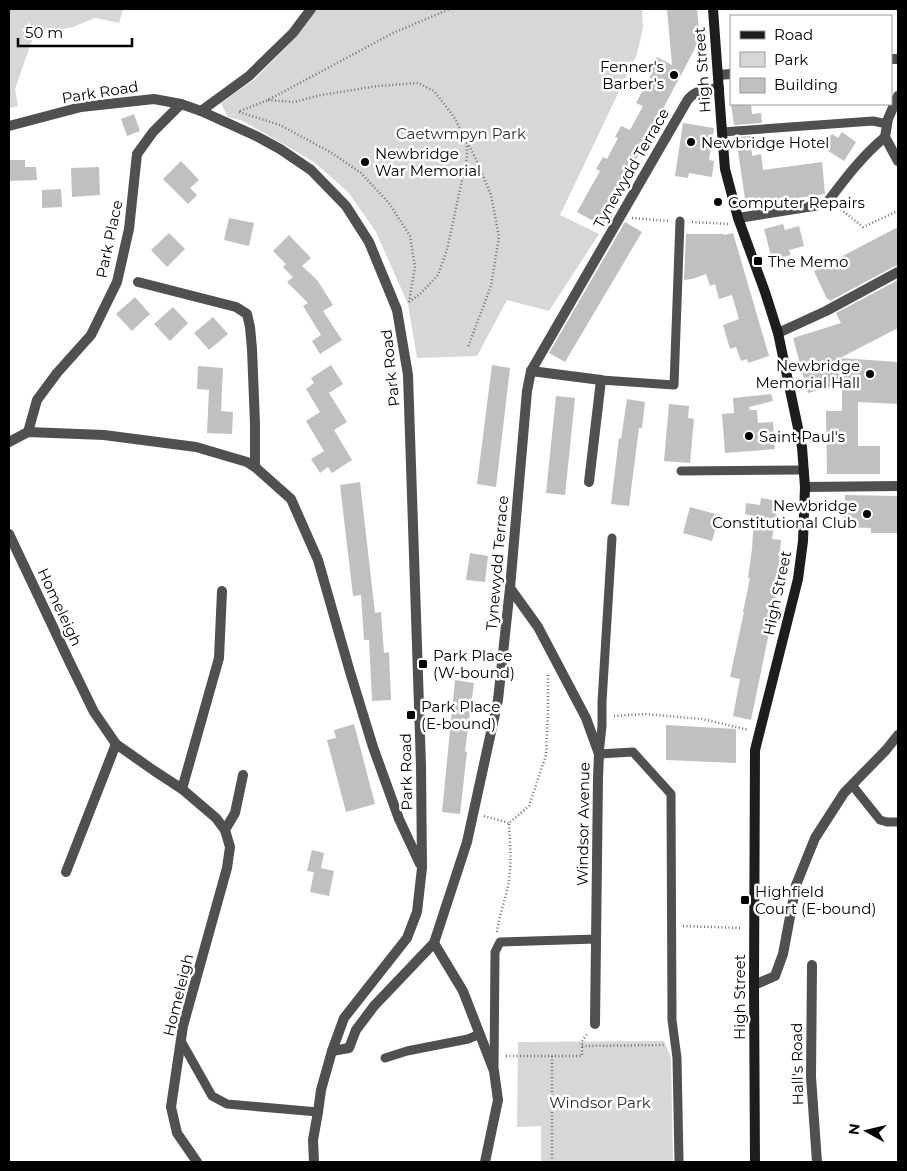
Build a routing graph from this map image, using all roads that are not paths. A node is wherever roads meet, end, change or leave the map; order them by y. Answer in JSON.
{"nodes":[{"id":1,"x":311,"y":9,"type":"edge"},
{"id":2,"x":713,"y":9,"type":"edge"},
{"id":3,"x":730,"y":74,"type":"edge"},
{"id":4,"x":718,"y":75,"type":"junction"},
{"id":5,"x":719,"y":88,"type":"junction"},
{"id":6,"x":897,"y":102,"type":"edge"},
{"id":7,"x":181,"y":104,"type":"junction"},
{"id":8,"x":201,"y":111,"type":"junction"},
{"id":9,"x":887,"y":124,"type":"junction"},
{"id":10,"x":9,"y":126,"type":"edge"},
{"id":11,"x":722,"y":132,"type":"junction"},
{"id":12,"x":885,"y":137,"type":"junction"},
{"id":13,"x":898,"y":161,"type":"edge"},
{"id":14,"x":738,"y":218,"type":"junction"},
{"id":15,"x":680,"y":221,"type":"dead end"},
{"id":16,"x":898,"y":272,"type":"edge"},
{"id":17,"x":138,"y":282,"type":"dead end"},
{"id":18,"x":778,"y":333,"type":"junction"},
{"id":19,"x":531,"y":371,"type":"junction"},
{"id":20,"x":601,"y":380,"type":"junction"},
{"id":21,"x":28,"y":432,"type":"junction"},
{"id":22,"x":9,"y":442,"type":"edge"},
{"id":23,"x":254,"y":467,"type":"junction"},
{"id":24,"x":804,"y":470,"type":"junction"},
{"id":25,"x":682,"y":471,"type":"dead end"},
{"id":26,"x":589,"y":482,"type":"dead end"},
{"id":27,"x":898,"y":486,"type":"edge"},
{"id":28,"x":805,"y":487,"type":"junction"},
{"id":29,"x":9,"y":534,"type":"edge"},
{"id":30,"x":612,"y":538,"type":"dead end"},
{"id":31,"x":510,"y":588,"type":"junction"},
{"id":32,"x":222,"y":591,"type":"dead end"},
{"id":33,"x":898,"y":735,"type":"edge"},
{"id":34,"x":116,"y":744,"type":"junction"},
{"id":35,"x":599,"y":754,"type":"junction"},
{"id":36,"x":243,"y":775,"type":"dead end"},
{"id":37,"x":852,"y":785,"type":"junction"},
{"id":38,"x":182,"y":789,"type":"junction"},
{"id":39,"x":898,"y":822,"type":"edge"},
{"id":40,"x":225,"y":830,"type":"junction"},
{"id":41,"x":422,"y":868,"type":"junction"},
{"id":42,"x":66,"y":872,"type":"dead end"},
{"id":43,"x":596,"y":939,"type":"junction"},
{"id":44,"x":434,"y":943,"type":"junction"},
{"id":45,"x":812,"y":965,"type":"dead end"},
{"id":46,"x":754,"y":985,"type":"junction"},
{"id":47,"x":594,"y":1024,"type":"road end"},
{"id":48,"x":480,"y":1034,"type":"junction"},
{"id":49,"x":181,"y":1041,"type":"junction"},
{"id":50,"x":332,"y":1051,"type":"junction"},
{"id":51,"x":385,"y":1058,"type":"dead end"},
{"id":52,"x":494,"y":1071,"type":"junction"},
{"id":53,"x":318,"y":1112,"type":"junction"},
{"id":54,"x":197,"y":1162,"type":"edge"},
{"id":55,"x":314,"y":1162,"type":"edge"},
{"id":56,"x":485,"y":1162,"type":"edge"},
{"id":57,"x":679,"y":1162,"type":"edge"},
{"id":58,"x":755,"y":1162,"type":"edge"},
{"id":59,"x":817,"y":1162,"type":"edge"}],
"edges":[{"from":1,"to":8,"type":"street"},
{"from":2,"to":4,"type":"street","name":"High Street"},
{"from":3,"to":4,"type":"street"},
{"from":4,"to":5,"type":"street","name":"High Street"},
{"from":5,"to":11,"type":"street","name":"High Street"},
{"from":5,"to":19,"type":"street","name":"Tynewydd Terrace"},
{"from":6,"to":9,"type":"street"},
{"from":7,"to":8,"type":"street","name":"Park Road"},
{"from":7,"to":10,"type":"street","name":"Park Road"},
{"from":7,"to":21,"type":"street","name":"Park Place"},
{"from":8,"to":41,"type":"street","name":"Park Road"},
{"from":9,"to":11,"type":"lane"},
{"from":9,"to":12,"type":"street"},
{"from":11,"to":14,"type":"street","name":"High Street"},
{"from":12,"to":13,"type":"street"},
{"from":12,"to":14,"type":"street"},
{"from":14,"to":18,"type":"street","name":"High Street"},
{"from":15,"to":20,"type":"lane"},
{"from":16,"to":18,"type":"street"},
{"from":17,"to":23,"type":"street"},
{"from":18,"to":24,"type":"street","name":"High Street"},
{"from":19,"to":20,"type":"street"},
{"from":19,"to":31,"type":"street","name":"Tynewydd Terrace"},
{"from":20,"to":26,"type":"street"},
{"from":21,"to":22,"type":"street"},
{"from":21,"to":23,"type":"street"},
{"from":23,"to":41,"type":"street"},
{"from":24,"to":25,"type":"lane"},
{"from":24,"to":28,"type":"street","name":"High Street"},
{"from":27,"to":28,"type":"street"},
{"from":28,"to":46,"type":"street","name":"High Street"},
{"from":29,"to":34,"type":"street","name":"Homeleigh"},
{"from":30,"to":35,"type":"lane"},
{"from":31,"to":35,"type":"street","name":"Windsor Avenue"},
{"from":31,"to":44,"type":"street","name":"Tynewydd Terrace"},
{"from":32,"to":38,"type":"street"},
{"from":33,"to":37,"type":"street"},
{"from":34,"to":38,"type":"street","name":"Homeleigh"},
{"from":34,"to":42,"type":"street"},
{"from":35,"to":43,"type":"street","name":"Windsor Avenue"},
{"from":35,"to":57,"type":"lane"},
{"from":36,"to":40,"type":"street"},
{"from":37,"to":39,"type":"lane"},
{"from":37,"to":46,"type":"street"},
{"from":38,"to":40,"type":"street","name":"Homeleigh"},
{"from":40,"to":49,"type":"street","name":"Homeleigh"},
{"from":41,"to":50,"type":"street","name":"Park Road"},
{"from":43,"to":47,"type":"street","name":"Windsor Avenue"},
{"from":43,"to":52,"type":"lane"},
{"from":44,"to":48,"type":"street"},
{"from":44,"to":50,"type":"street","name":"Tynewydd Terrace"},
{"from":45,"to":59,"type":"street","name":"Hall's Road"},
{"from":46,"to":58,"type":"street","name":"High Street"},
{"from":48,"to":51,"type":"lane"},
{"from":48,"to":52,"type":"street"},
{"from":49,"to":53,"type":"lane"},
{"from":49,"to":54,"type":"street","name":"Homeleigh"},
{"from":50,"to":53,"type":"street","name":"Park Road"},
{"from":52,"to":56,"type":"street"},
{"from":53,"to":55,"type":"street","name":"Park Road"}]}
